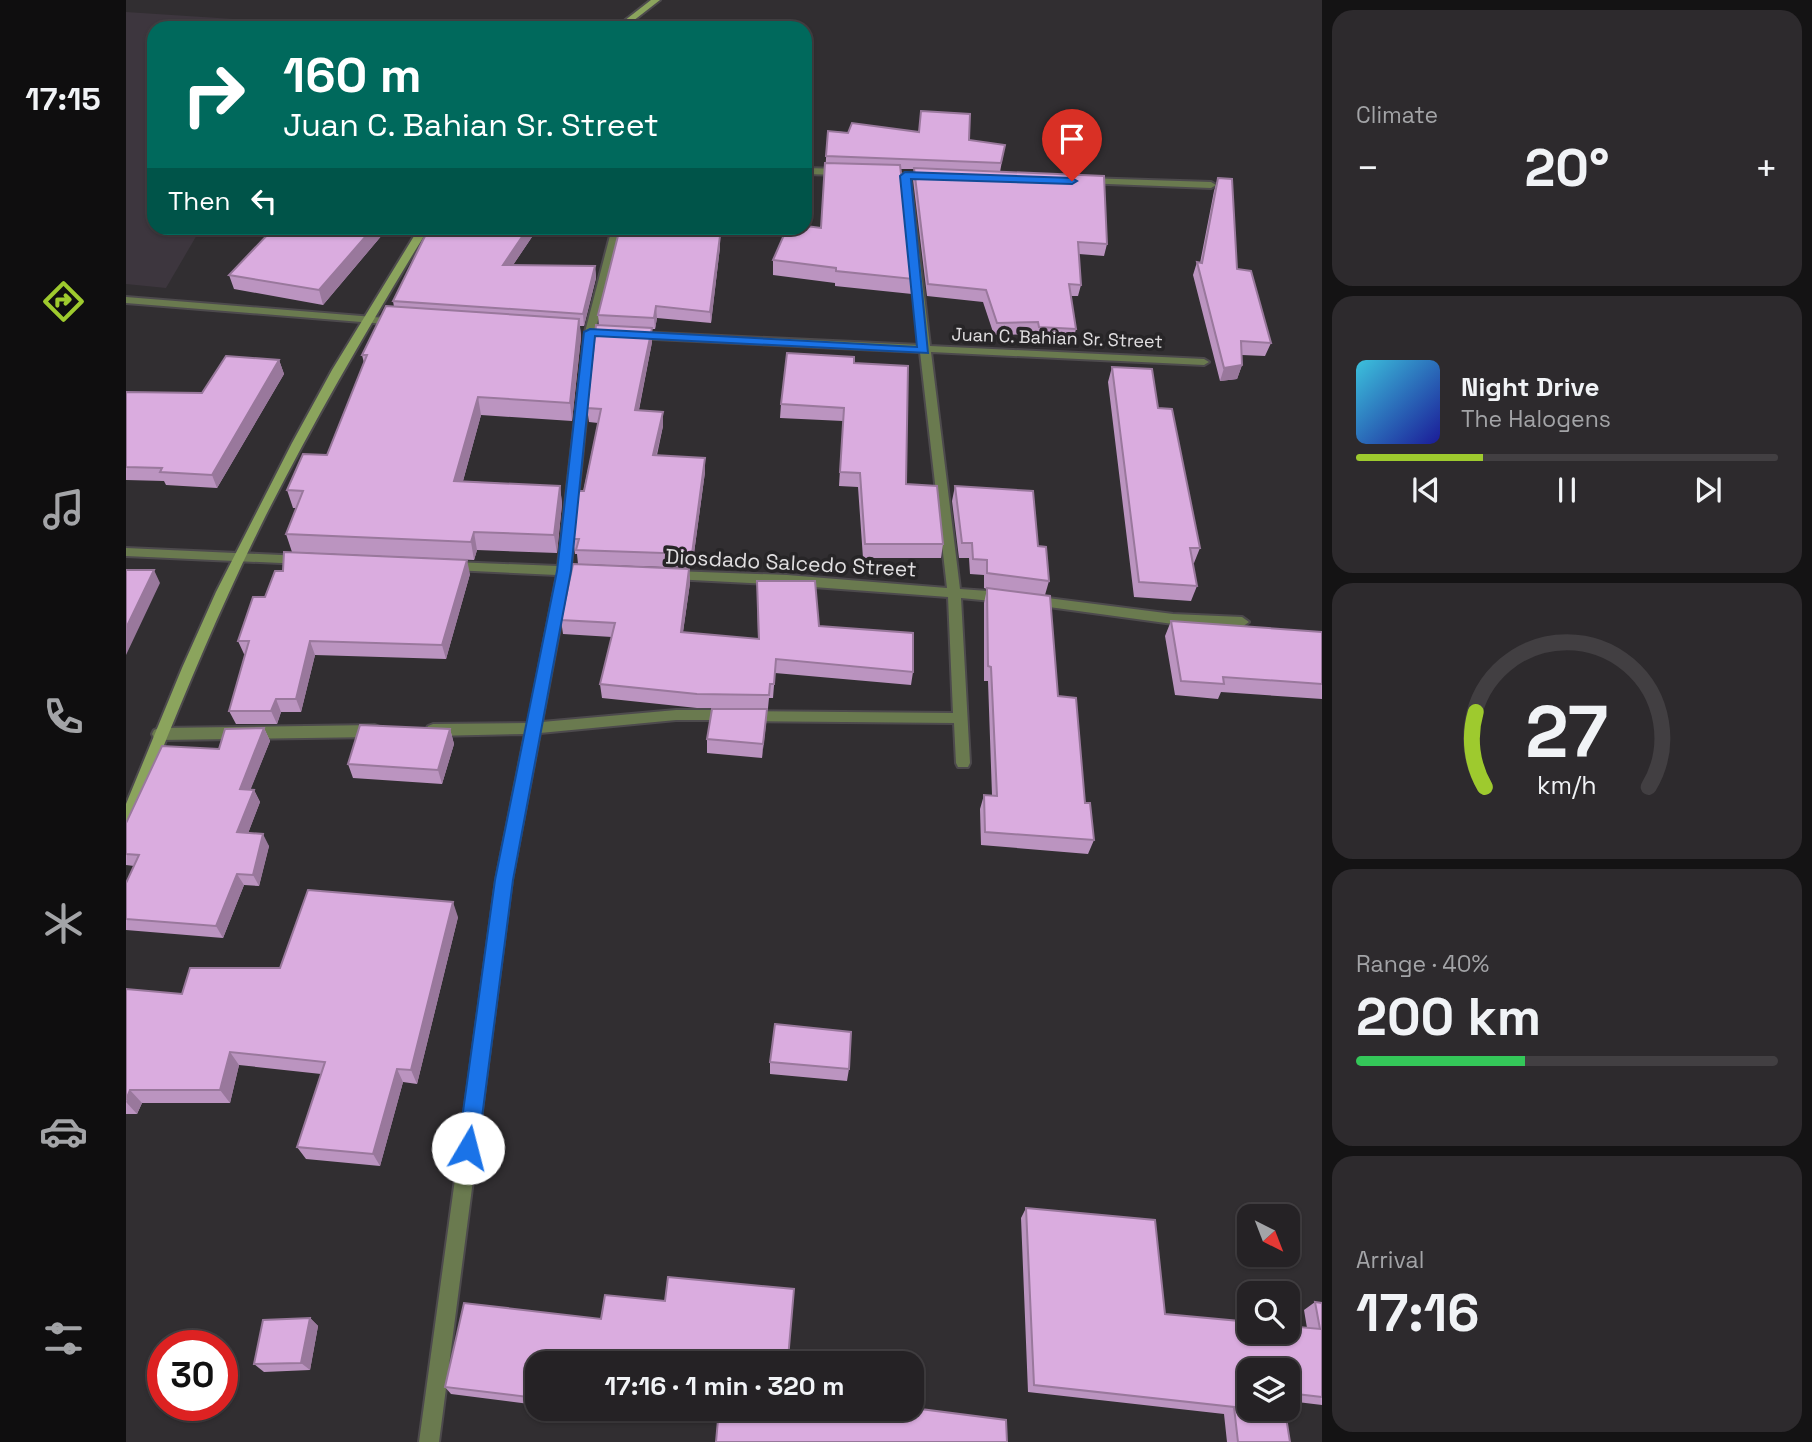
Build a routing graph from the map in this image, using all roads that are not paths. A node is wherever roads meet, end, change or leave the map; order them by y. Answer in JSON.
{"nodes":[{"id":1,"x":656,"y":0,"type":"edge"},
{"id":2,"x":628,"y":21,"type":"edge"},
{"id":3,"x":812,"y":171,"type":"edge"},
{"id":4,"x":855,"y":173,"type":"edge"},
{"id":5,"x":919,"y":176,"type":"edge"},
{"id":6,"x":1072,"y":181,"type":"edge"},
{"id":7,"x":1211,"y":185,"type":"dead end"},
{"id":8,"x":419,"y":235,"type":"edge"},
{"id":9,"x":615,"y":235,"type":"edge"},
{"id":10,"x":126,"y":300,"type":"edge"},
{"id":11,"x":364,"y":320,"type":"junction"},
{"id":12,"x":413,"y":322,"type":"edge"},
{"id":13,"x":618,"y":334,"type":"edge"},
{"id":14,"x":924,"y":351,"type":"junction"},
{"id":15,"x":1204,"y":362,"type":"dead end"},
{"id":16,"x":126,"y":552,"type":"edge"},
{"id":17,"x":239,"y":558,"type":"junction"},
{"id":18,"x":320,"y":561,"type":"edge"},
{"id":19,"x":442,"y":566,"type":"edge"},
{"id":20,"x":564,"y":571,"type":"junction"},
{"id":21,"x":592,"y":572,"type":"edge"},
{"id":22,"x":662,"y":575,"type":"edge"},
{"id":23,"x":954,"y":592,"type":"junction"},
{"id":24,"x":1242,"y":622,"type":"dead end"},
{"id":25,"x":960,"y":718,"type":"junction"},
{"id":26,"x":533,"y":728,"type":"junction"},
{"id":27,"x":394,"y":730,"type":"edge"},
{"id":28,"x":422,"y":730,"type":"edge"},
{"id":29,"x":159,"y":734,"type":"junction"},
{"id":30,"x":963,"y":763,"type":"dead end"},
{"id":31,"x":126,"y":823,"type":"edge"},
{"id":32,"x":429,"y":1442,"type":"edge"}],
"edges":[{"from":1,"to":2,"type":"street"},
{"from":3,"to":4,"type":"street"},
{"from":5,"to":14,"type":"street"},
{"from":6,"to":7,"type":"street"},
{"from":8,"to":11,"type":"street"},
{"from":9,"to":20,"type":"street"},
{"from":10,"to":11,"type":"street"},
{"from":11,"to":12,"type":"street"},
{"from":11,"to":17,"type":"street"},
{"from":13,"to":14,"type":"street","name":"Juan C. Bahian Sr. Street"},
{"from":14,"to":15,"type":"street","name":"Juan C. Bahian Sr. Street"},
{"from":14,"to":23,"type":"street"},
{"from":16,"to":17,"type":"street"},
{"from":17,"to":18,"type":"street"},
{"from":17,"to":29,"type":"street"},
{"from":19,"to":20,"type":"street"},
{"from":20,"to":21,"type":"street"},
{"from":20,"to":26,"type":"street"},
{"from":22,"to":23,"type":"street","name":"Diosdado Salcedo Street"},
{"from":23,"to":24,"type":"street","name":"Diosdado Salcedo Street"},
{"from":23,"to":25,"type":"street"},
{"from":25,"to":26,"type":"street"},
{"from":25,"to":30,"type":"street"},
{"from":26,"to":28,"type":"street"},
{"from":26,"to":32,"type":"street"},
{"from":27,"to":29,"type":"street"},
{"from":29,"to":31,"type":"street"}]}
